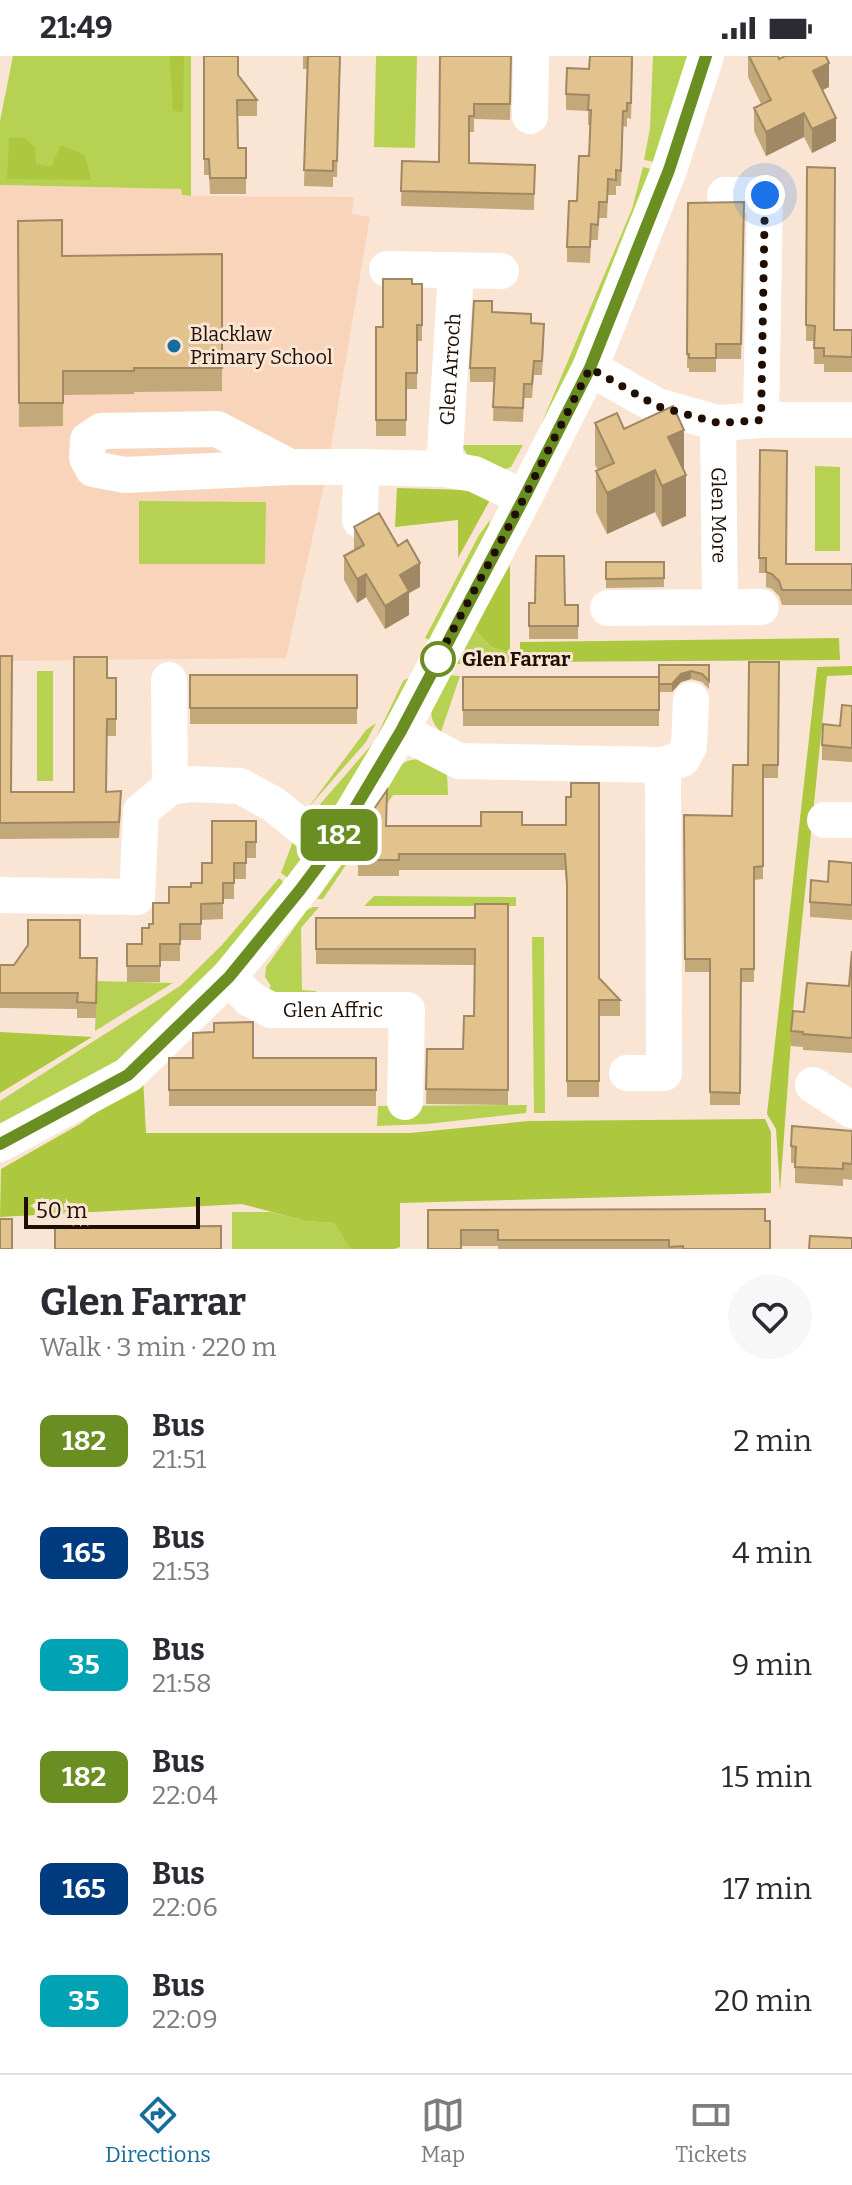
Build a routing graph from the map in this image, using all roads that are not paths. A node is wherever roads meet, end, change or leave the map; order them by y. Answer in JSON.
{"nodes":[{"id":1,"x":531,"y":56,"type":"edge"},
{"id":2,"x":706,"y":56,"type":"edge"},
{"id":3,"x":530,"y":116,"type":"dead end"},
{"id":4,"x":725,"y":195,"type":"dead end"},
{"id":5,"x":387,"y":269,"type":"dead end"},
{"id":6,"x":456,"y":271,"type":"junction"},
{"id":7,"x":501,"y":271,"type":"dead end"},
{"id":8,"x":590,"y":368,"type":"junction"},
{"id":9,"x":761,"y":420,"type":"junction"},
{"id":10,"x":852,"y":420,"type":"edge"},
{"id":11,"x":718,"y":423,"type":"junction"},
{"id":12,"x":280,"y":428,"type":"dead end"},
{"id":13,"x":361,"y":467,"type":"junction"},
{"id":14,"x":444,"y":469,"type":"junction"},
{"id":15,"x":524,"y":498,"type":"junction"},
{"id":16,"x":360,"y":520,"type":"edge"},
{"id":17,"x":720,"y":607,"type":"junction"},
{"id":18,"x":761,"y":607,"type":"dead end"},
{"id":19,"x":608,"y":608,"type":"dead end"},
{"id":20,"x":169,"y":680,"type":"dead end"},
{"id":21,"x":691,"y":700,"type":"dead end"},
{"id":22,"x":401,"y":731,"type":"junction"},
{"id":23,"x":663,"y":765,"type":"junction"},
{"id":24,"x":170,"y":787,"type":"junction"},
{"id":25,"x":330,"y":850,"type":"junction"},
{"id":26,"x":0,"y":895,"type":"edge"},
{"id":27,"x":229,"y":977,"type":"junction"},
{"id":28,"x":627,"y":1073,"type":"dead end"},
{"id":29,"x":813,"y":1085,"type":"dead end"},
{"id":30,"x":405,"y":1102,"type":"dead end"},
{"id":31,"x":852,"y":1110,"type":"edge"},
{"id":32,"x":0,"y":1144,"type":"edge"}],
"edges":[{"from":1,"to":3,"type":"street"},
{"from":2,"to":8,"type":"street"},
{"from":4,"to":9,"type":"street"},
{"from":5,"to":6,"type":"street"},
{"from":6,"to":7,"type":"street"},
{"from":6,"to":14,"type":"street","name":"Glen Arroch"},
{"from":8,"to":11,"type":"street"},
{"from":8,"to":15,"type":"street"},
{"from":9,"to":10,"type":"street"},
{"from":9,"to":11,"type":"street"},
{"from":11,"to":17,"type":"street","name":"Glen More"},
{"from":12,"to":13,"type":"street"},
{"from":13,"to":14,"type":"street"},
{"from":13,"to":16,"type":"street"},
{"from":14,"to":15,"type":"street"},
{"from":15,"to":22,"type":"street"},
{"from":17,"to":18,"type":"street"},
{"from":17,"to":19,"type":"street"},
{"from":20,"to":24,"type":"street"},
{"from":21,"to":23,"type":"street"},
{"from":22,"to":23,"type":"street"},
{"from":22,"to":25,"type":"street"},
{"from":23,"to":28,"type":"street"},
{"from":24,"to":25,"type":"street"},
{"from":24,"to":26,"type":"street"},
{"from":25,"to":27,"type":"street"},
{"from":27,"to":30,"type":"street","name":"Glen Affric"},
{"from":27,"to":32,"type":"street"},
{"from":29,"to":31,"type":"street"}]}
